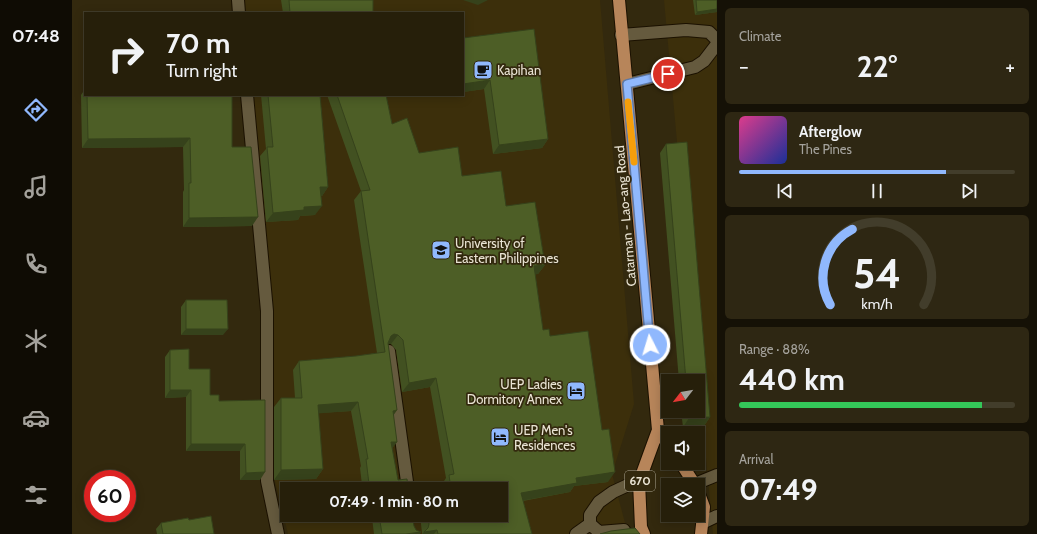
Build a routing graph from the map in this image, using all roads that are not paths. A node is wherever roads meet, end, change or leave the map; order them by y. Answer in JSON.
{"nodes":[{"id":1,"x":238,"y":0,"type":"edge"},
{"id":2,"x":619,"y":0,"type":"edge"},
{"id":3,"x":239,"y":12,"type":"edge"},
{"id":4,"x":622,"y":35,"type":"junction"},
{"id":5,"x":717,"y":40,"type":"edge"},
{"id":6,"x":717,"y":44,"type":"edge"},
{"id":7,"x":627,"y":84,"type":"junction"},
{"id":8,"x":247,"y":96,"type":"edge"},
{"id":9,"x":389,"y":351,"type":"edge"},
{"id":10,"x":658,"y":430,"type":"junction"},
{"id":11,"x":661,"y":434,"type":"edge"},
{"id":12,"x":717,"y":475,"type":"edge"},
{"id":13,"x":407,"y":482,"type":"edge"},
{"id":14,"x":639,"y":482,"type":"junction"},
{"id":15,"x":705,"y":482,"type":"edge"},
{"id":16,"x":717,"y":516,"type":"edge"},
{"id":17,"x":590,"y":524,"type":"junction"},
{"id":18,"x":702,"y":529,"type":"edge"},
{"id":19,"x":643,"y":531,"type":"edge"},
{"id":20,"x":278,"y":534,"type":"edge"},
{"id":21,"x":576,"y":534,"type":"edge"}],
"edges":[{"from":1,"to":3,"type":"street"},
{"from":2,"to":4,"type":"main road","name":"Catarman - Lao-ang Road","number":"670"},
{"from":4,"to":5,"type":"street"},
{"from":4,"to":7,"type":"main road","name":"Catarman - Lao-ang Road","number":"670"},
{"from":6,"to":7,"type":"street"},
{"from":7,"to":10,"type":"main road","name":"Catarman - Lao-ang Road","number":"670"},
{"from":8,"to":20,"type":"street"},
{"from":9,"to":13,"type":"street"},
{"from":10,"to":11,"type":"main road","name":"Catarman - Lao-ang Road","number":"670"},
{"from":10,"to":14,"type":"main road","name":"Catarman - Lao-ang Road","number":"670"},
{"from":12,"to":15,"type":"street"},
{"from":14,"to":17,"type":"street"},
{"from":14,"to":19,"type":"main road","name":"Catarman - Lao-ang Road","number":"670"},
{"from":16,"to":18,"type":"street"},
{"from":17,"to":19,"type":"street"},
{"from":17,"to":21,"type":"street"}]}
